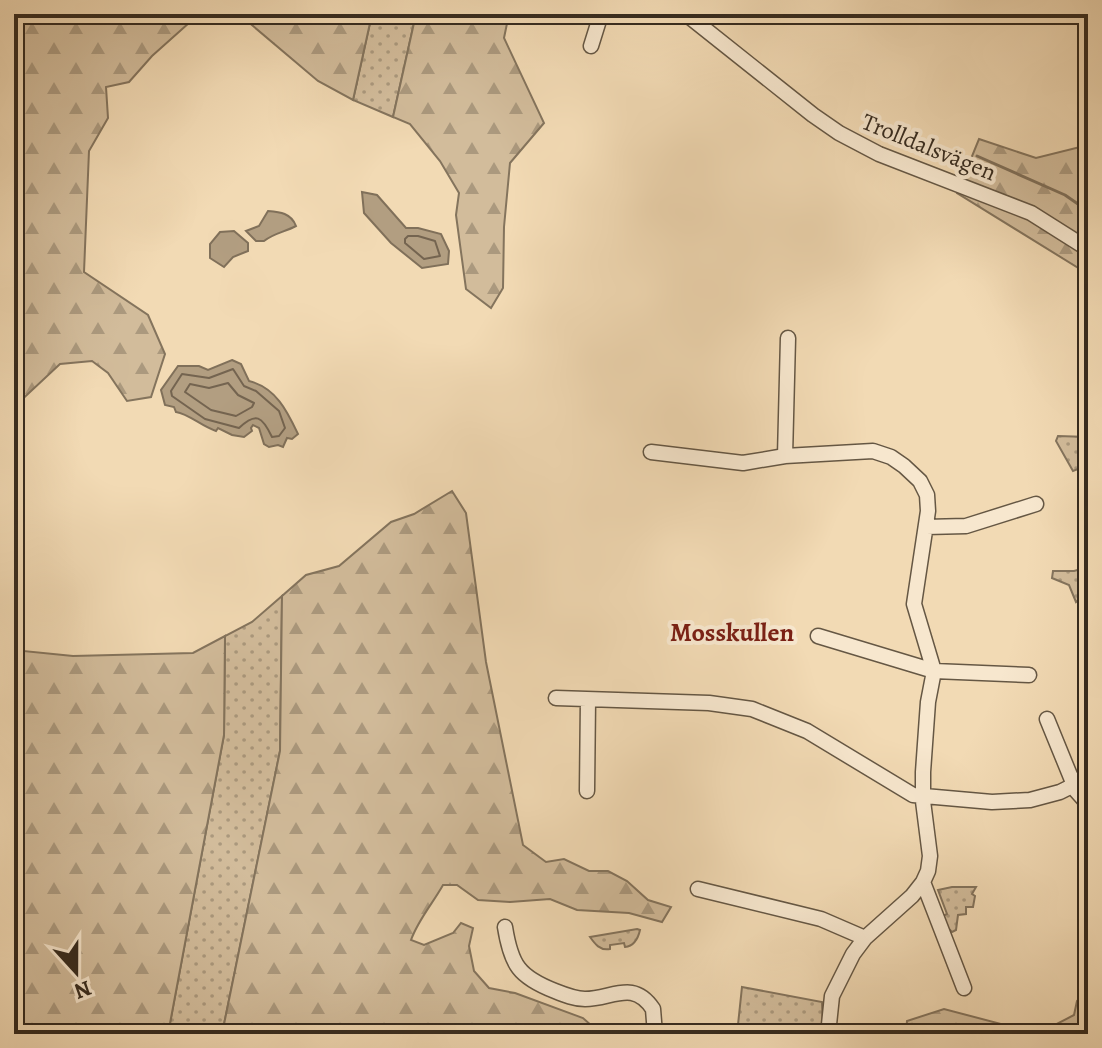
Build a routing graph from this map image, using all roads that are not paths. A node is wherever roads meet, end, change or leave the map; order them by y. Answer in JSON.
{"nodes":[{"id":1,"x":601,"y":14,"type":"edge"},
{"id":2,"x":686,"y":14,"type":"edge"},
{"id":3,"x":591,"y":46,"type":"dead end"},
{"id":4,"x":1088,"y":249,"type":"edge"},
{"id":5,"x":788,"y":338,"type":"dead end"},
{"id":6,"x":651,"y":452,"type":"dead end"},
{"id":7,"x":785,"y":456,"type":"junction"},
{"id":8,"x":1036,"y":504,"type":"dead end"},
{"id":9,"x":926,"y":527,"type":"junction"},
{"id":10,"x":818,"y":636,"type":"dead end"},
{"id":11,"x":934,"y":671,"type":"junction"},
{"id":12,"x":1029,"y":675,"type":"dead end"},
{"id":13,"x":556,"y":698,"type":"dead end"},
{"id":14,"x":588,"y":700,"type":"junction"},
{"id":15,"x":1047,"y":719,"type":"dead end"},
{"id":16,"x":1088,"y":772,"type":"edge"},
{"id":17,"x":1073,"y":785,"type":"junction"},
{"id":18,"x":587,"y":791,"type":"dead end"},
{"id":19,"x":922,"y":795,"type":"junction"},
{"id":20,"x":1088,"y":804,"type":"edge"},
{"id":21,"x":923,"y":882,"type":"junction"},
{"id":22,"x":698,"y":889,"type":"dead end"},
{"id":23,"x":505,"y":927,"type":"dead end"},
{"id":24,"x":865,"y":938,"type":"junction"},
{"id":25,"x":964,"y":988,"type":"dead end"},
{"id":26,"x":655,"y":1034,"type":"edge"},
{"id":27,"x":828,"y":1034,"type":"edge"}],
"edges":[{"from":1,"to":3,"type":"street"},
{"from":2,"to":4,"type":"street","name":"Trolldalsvägen"},
{"from":5,"to":7,"type":"street"},
{"from":6,"to":7,"type":"street"},
{"from":7,"to":9,"type":"street"},
{"from":8,"to":9,"type":"street"},
{"from":9,"to":11,"type":"street"},
{"from":10,"to":11,"type":"street"},
{"from":11,"to":12,"type":"street"},
{"from":11,"to":19,"type":"street"},
{"from":13,"to":14,"type":"street"},
{"from":14,"to":18,"type":"street"},
{"from":14,"to":19,"type":"street"},
{"from":15,"to":17,"type":"street"},
{"from":16,"to":17,"type":"street"},
{"from":17,"to":19,"type":"street"},
{"from":17,"to":20,"type":"street"},
{"from":19,"to":21,"type":"street"},
{"from":21,"to":24,"type":"street"},
{"from":21,"to":25,"type":"street"},
{"from":22,"to":24,"type":"street"},
{"from":23,"to":26,"type":"street"},
{"from":24,"to":27,"type":"street"}]}
